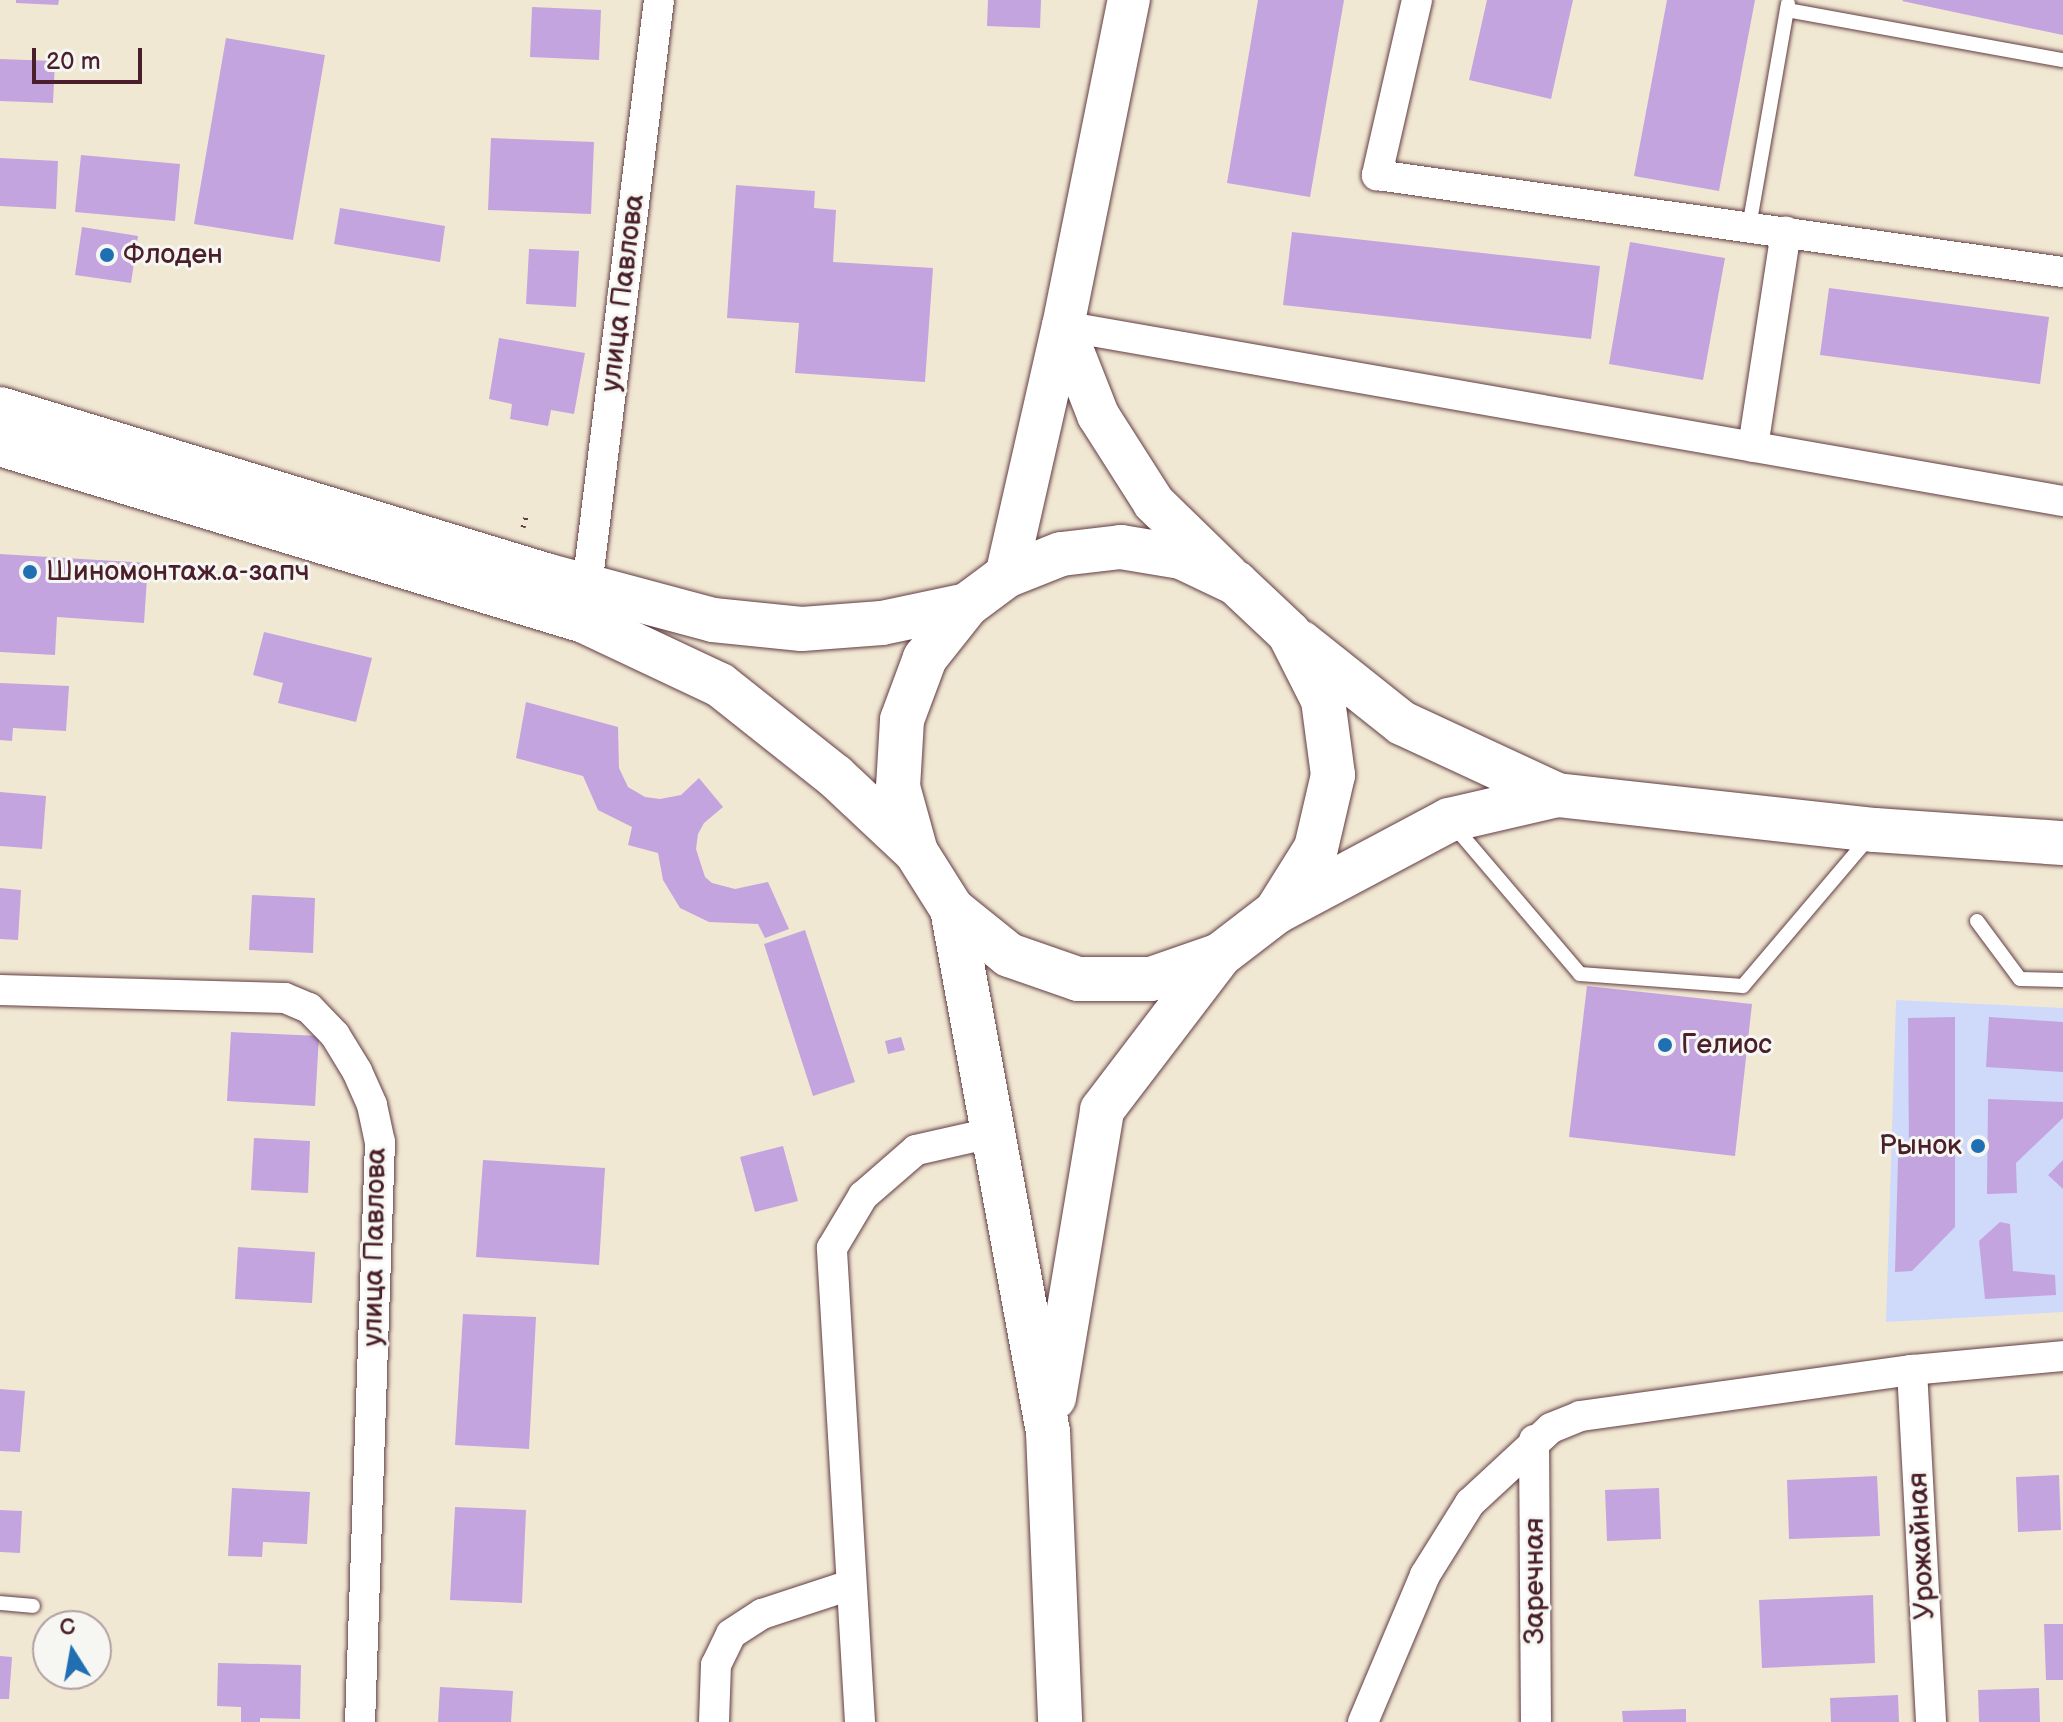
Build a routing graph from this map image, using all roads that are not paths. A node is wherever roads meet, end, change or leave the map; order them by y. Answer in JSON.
{"nodes":[{"id":1,"x":659,"y":0,"type":"edge"},
{"id":2,"x":1129,"y":0,"type":"edge"},
{"id":3,"x":1417,"y":0,"type":"edge"},
{"id":4,"x":1788,"y":5,"type":"edge"},
{"id":5,"x":2063,"y":60,"type":"edge"},
{"id":6,"x":1749,"y":227,"type":"junction"},
{"id":7,"x":1786,"y":232,"type":"junction"},
{"id":8,"x":2062,"y":270,"type":"edge"},
{"id":9,"x":1063,"y":326,"type":"junction"},
{"id":10,"x":0,"y":409,"type":"edge"},
{"id":11,"x":0,"y":444,"type":"edge"},
{"id":12,"x":1753,"y":447,"type":"junction"},
{"id":13,"x":2063,"y":501,"type":"edge"},
{"id":14,"x":1006,"y":576,"type":"junction"},
{"id":15,"x":1236,"y":583,"type":"junction"},
{"id":16,"x":587,"y":587,"type":"junction"},
{"id":17,"x":967,"y":605,"type":"junction"},
{"id":18,"x":1289,"y":633,"type":"junction"},
{"id":19,"x":1557,"y":795,"type":"junction"},
{"id":20,"x":1449,"y":820,"type":"junction"},
{"id":21,"x":1875,"y":830,"type":"junction"},
{"id":22,"x":2063,"y":843,"type":"edge"},
{"id":23,"x":916,"y":852,"type":"junction"},
{"id":24,"x":952,"y":909,"type":"junction"},
{"id":25,"x":1276,"y":912,"type":"junction"},
{"id":26,"x":1977,"y":921,"type":"dead end"},
{"id":27,"x":1220,"y":955,"type":"junction"},
{"id":28,"x":2063,"y":980,"type":"edge"},
{"id":29,"x":0,"y":990,"type":"edge"},
{"id":30,"x":996,"y":1132,"type":"junction"},
{"id":31,"x":2063,"y":1356,"type":"edge"},
{"id":32,"x":1912,"y":1370,"type":"junction"},
{"id":33,"x":1048,"y":1432,"type":"junction"},
{"id":34,"x":1534,"y":1440,"type":"junction"},
{"id":35,"x":850,"y":1585,"type":"junction"},
{"id":36,"x":0,"y":1603,"type":"edge"},
{"id":37,"x":33,"y":1606,"type":"dead end"},
{"id":38,"x":360,"y":1722,"type":"edge"},
{"id":39,"x":714,"y":1722,"type":"edge"},
{"id":40,"x":860,"y":1722,"type":"edge"},
{"id":41,"x":1060,"y":1722,"type":"edge"},
{"id":42,"x":1363,"y":1722,"type":"edge"},
{"id":43,"x":1536,"y":1722,"type":"edge"},
{"id":44,"x":1931,"y":1722,"type":"edge"}],
"edges":[{"from":1,"to":16,"type":"street","name":"улица Павлова"},
{"from":2,"to":9,"type":"street"},
{"from":3,"to":6,"type":"street"},
{"from":4,"to":5,"type":"lane"},
{"from":4,"to":6,"type":"lane"},
{"from":6,"to":7,"type":"street"},
{"from":7,"to":8,"type":"street"},
{"from":7,"to":12,"type":"street"},
{"from":9,"to":12,"type":"street"},
{"from":9,"to":14,"type":"street"},
{"from":9,"to":15,"type":"street"},
{"from":10,"to":16,"type":"main road"},
{"from":11,"to":23,"type":"main road"},
{"from":12,"to":13,"type":"street"},
{"from":14,"to":15,"type":"main road"},
{"from":14,"to":17,"type":"main road"},
{"from":15,"to":18,"type":"main road"},
{"from":16,"to":17,"type":"main road"},
{"from":17,"to":23,"type":"main road"},
{"from":18,"to":19,"type":"main road"},
{"from":18,"to":25,"type":"main road"},
{"from":19,"to":20,"type":"main road"},
{"from":19,"to":21,"type":"main road"},
{"from":20,"to":21,"type":"lane"},
{"from":20,"to":25,"type":"main road"},
{"from":21,"to":22,"type":"main road"},
{"from":23,"to":24,"type":"main road"},
{"from":24,"to":27,"type":"main road"},
{"from":24,"to":30,"type":"main road"},
{"from":25,"to":27,"type":"main road"},
{"from":26,"to":28,"type":"lane"},
{"from":27,"to":33,"type":"main road"},
{"from":29,"to":38,"type":"street","name":"улица Павлова"},
{"from":30,"to":33,"type":"main road"},
{"from":30,"to":35,"type":"street"},
{"from":31,"to":32,"type":"street"},
{"from":32,"to":34,"type":"street"},
{"from":32,"to":44,"type":"street","name":"Урожайная"},
{"from":33,"to":41,"type":"main road"},
{"from":34,"to":42,"type":"street"},
{"from":34,"to":43,"type":"street","name":"Заречная"},
{"from":35,"to":39,"type":"street"},
{"from":35,"to":40,"type":"street"},
{"from":36,"to":37,"type":"lane"}]}
